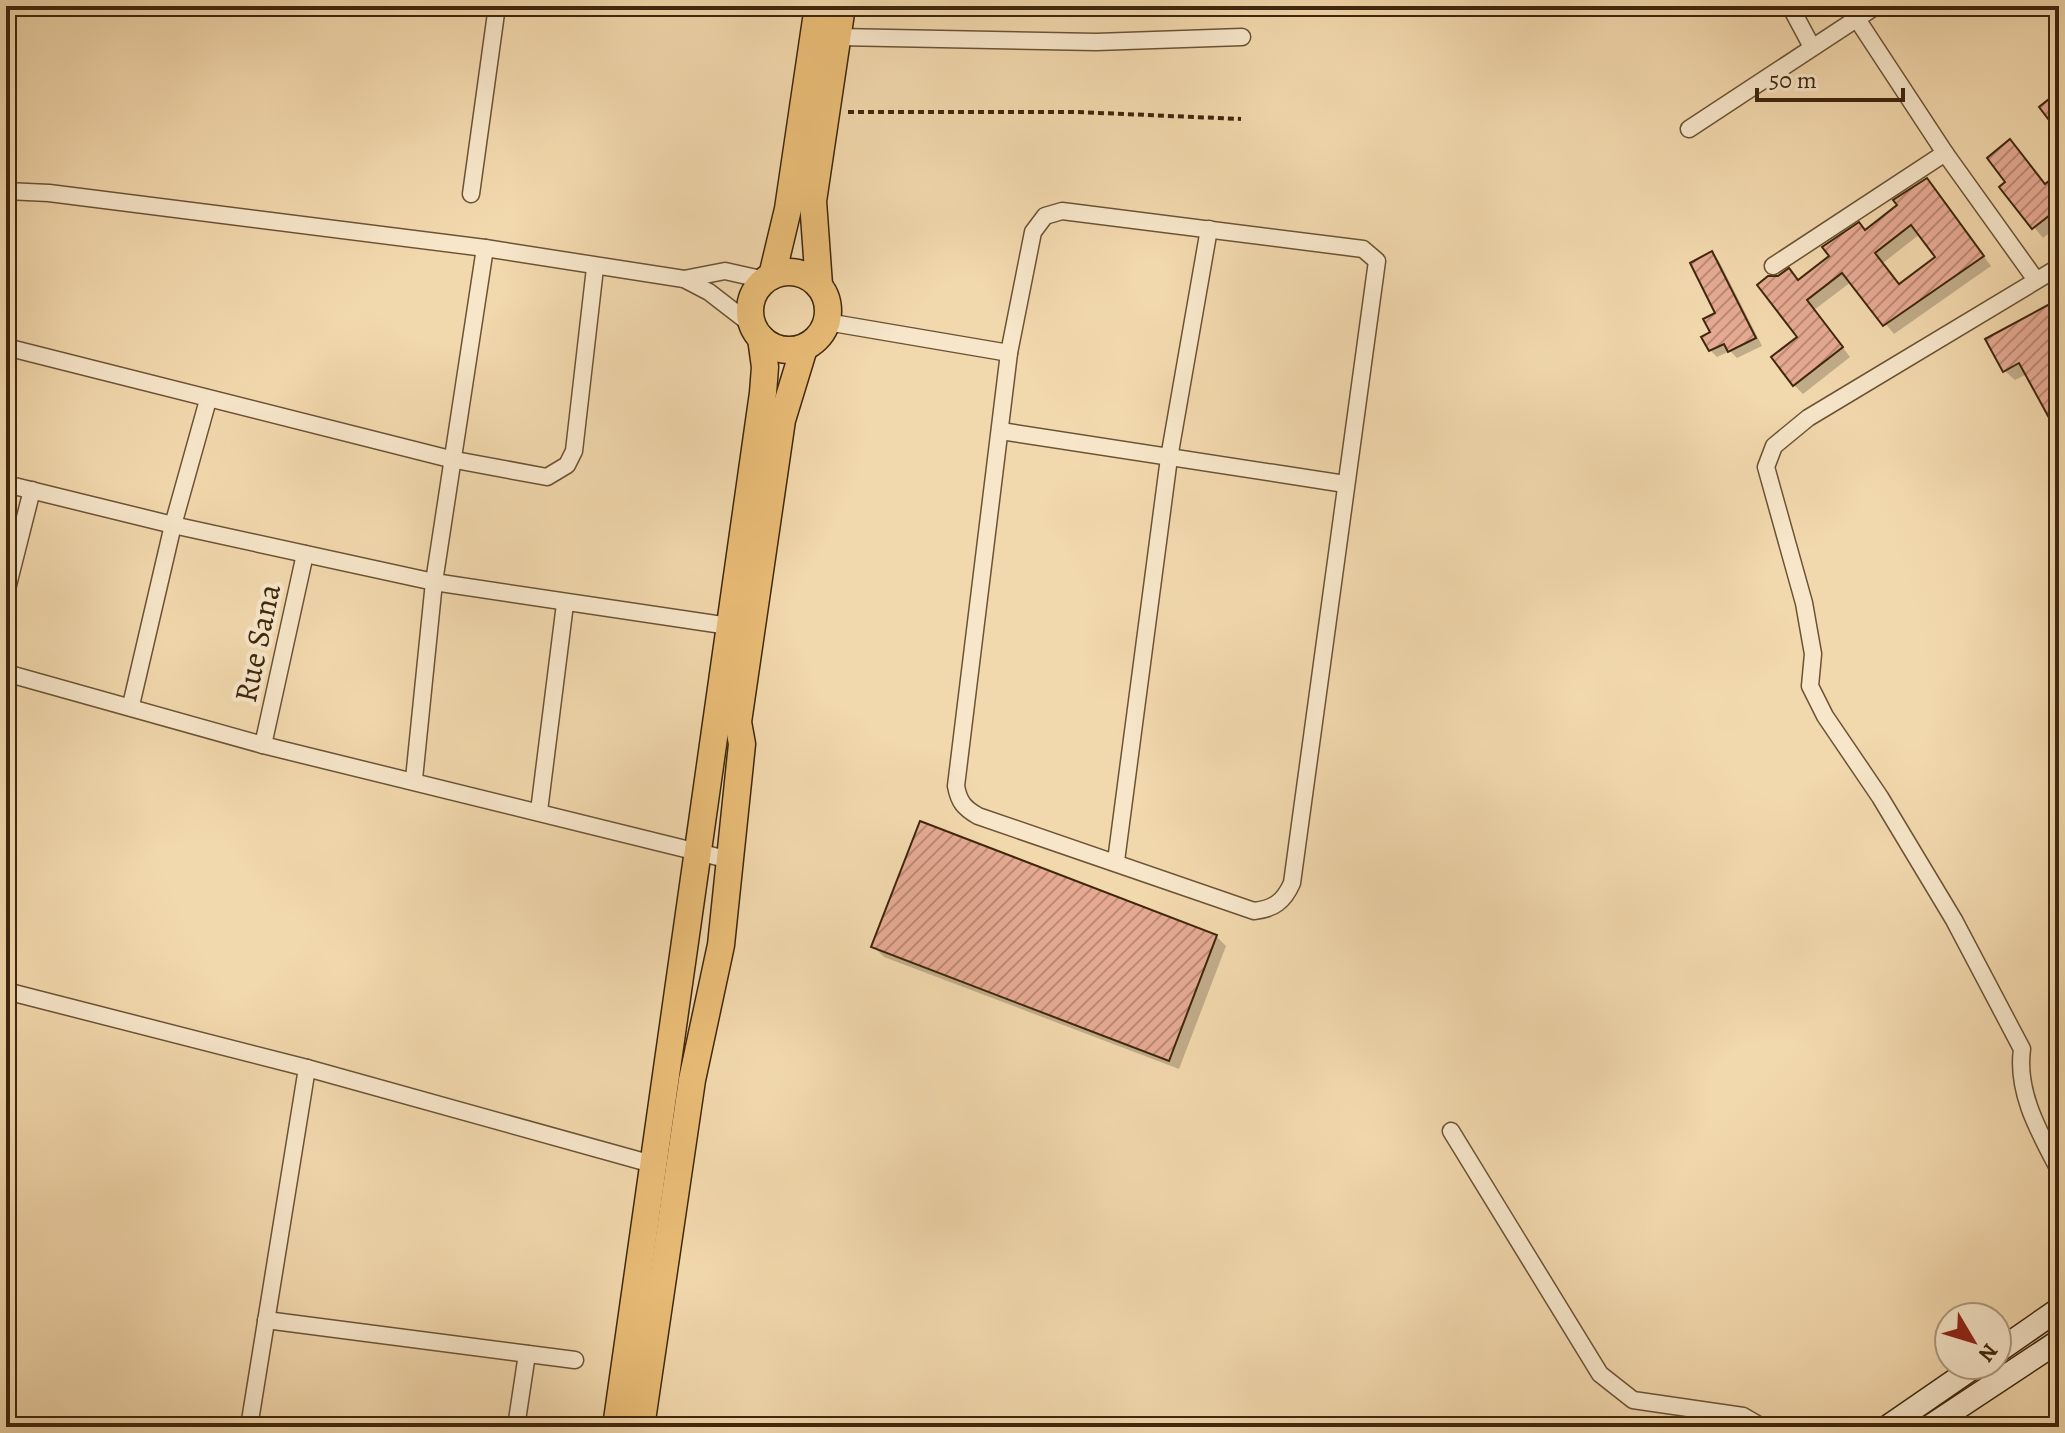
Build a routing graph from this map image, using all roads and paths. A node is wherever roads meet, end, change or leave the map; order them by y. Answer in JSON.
{"nodes":[{"id":1,"x":497,"y":6,"type":"edge"},
{"id":2,"x":818,"y":6,"type":"edge"},
{"id":3,"x":842,"y":6,"type":"edge"},
{"id":4,"x":1790,"y":6,"type":"edge"},
{"id":5,"x":1876,"y":6,"type":"edge"},
{"id":6,"x":1857,"y":19,"type":"junction"},
{"id":7,"x":838,"y":37,"type":"junction"},
{"id":8,"x":1242,"y":37,"type":"dead end"},
{"id":9,"x":1812,"y":47,"type":"junction"},
{"id":10,"x":826,"y":112,"type":"junction"},
{"id":11,"x":1241,"y":119,"type":"dead end"},
{"id":12,"x":1689,"y":129,"type":"dead end"},
{"id":13,"x":1945,"y":153,"type":"junction"},
{"id":14,"x":6,"y":191,"type":"edge"},
{"id":15,"x":471,"y":194,"type":"dead end"},
{"id":16,"x":1209,"y":229,"type":"junction"},
{"id":17,"x":485,"y":248,"type":"junction"},
{"id":18,"x":1773,"y":266,"type":"dead end"},
{"id":19,"x":2059,"y":267,"type":"edge"},
{"id":20,"x":595,"y":268,"type":"junction"},
{"id":21,"x":768,"y":278,"type":"junction"},
{"id":22,"x":684,"y":279,"type":"junction"},
{"id":23,"x":2036,"y":280,"type":"junction"},
{"id":24,"x":819,"y":285,"type":"junction"},
{"id":25,"x":827,"y":322,"type":"junction"},
{"id":26,"x":757,"y":332,"type":"junction"},
{"id":27,"x":6,"y":347,"type":"edge"},
{"id":28,"x":804,"y":348,"type":"junction"},
{"id":29,"x":1009,"y":353,"type":"junction"},
{"id":30,"x":208,"y":400,"type":"junction"},
{"id":31,"x":1001,"y":431,"type":"junction"},
{"id":32,"x":1169,"y":458,"type":"junction"},
{"id":33,"x":450,"y":459,"type":"junction"},
{"id":34,"x":6,"y":484,"type":"edge"},
{"id":35,"x":1345,"y":484,"type":"junction"},
{"id":36,"x":32,"y":490,"type":"junction"},
{"id":37,"x":173,"y":525,"type":"junction"},
{"id":38,"x":305,"y":554,"type":"junction"},
{"id":39,"x":434,"y":582,"type":"junction"},
{"id":40,"x":6,"y":593,"type":"edge"},
{"id":41,"x":565,"y":604,"type":"junction"},
{"id":42,"x":729,"y":626,"type":"junction"},
{"id":43,"x":6,"y":673,"type":"edge"},
{"id":44,"x":131,"y":705,"type":"junction"},
{"id":45,"x":263,"y":745,"type":"junction"},
{"id":46,"x":414,"y":779,"type":"junction"},
{"id":47,"x":539,"y":811,"type":"junction"},
{"id":48,"x":697,"y":852,"type":"junction"},
{"id":49,"x":730,"y":860,"type":"junction"},
{"id":50,"x":1116,"y":861,"type":"junction"},
{"id":51,"x":6,"y":991,"type":"edge"},
{"id":52,"x":307,"y":1068,"type":"junction"},
{"id":53,"x":1451,"y":1131,"type":"dead end"},
{"id":54,"x":652,"y":1164,"type":"junction"},
{"id":55,"x":2059,"y":1170,"type":"edge"},
{"id":56,"x":2059,"y":1309,"type":"edge"},
{"id":57,"x":266,"y":1320,"type":"junction"},
{"id":58,"x":2017,"y":1338,"type":"junction"},
{"id":59,"x":2013,"y":1341,"type":"edge"},
{"id":60,"x":2059,"y":1341,"type":"edge"},
{"id":61,"x":527,"y":1354,"type":"junction"},
{"id":62,"x":575,"y":1360,"type":"dead end"},
{"id":63,"x":2030,"y":1360,"type":"junction"},
{"id":64,"x":1954,"y":1381,"type":"edge"},
{"id":65,"x":249,"y":1427,"type":"edge"},
{"id":66,"x":516,"y":1427,"type":"edge"},
{"id":67,"x":616,"y":1427,"type":"edge"},
{"id":68,"x":641,"y":1427,"type":"edge"},
{"id":69,"x":1762,"y":1427,"type":"edge"},
{"id":70,"x":1887,"y":1427,"type":"edge"},
{"id":71,"x":1929,"y":1427,"type":"edge"}],
"edges":[{"from":1,"to":15,"type":"street"},
{"from":2,"to":21,"type":"main road"},
{"from":3,"to":7,"type":"main road"},
{"from":4,"to":9,"type":"street"},
{"from":5,"to":6,"type":"street"},
{"from":6,"to":9,"type":"street"},
{"from":6,"to":13,"type":"street"},
{"from":7,"to":8,"type":"street"},
{"from":7,"to":10,"type":"main road"},
{"from":9,"to":12,"type":"street"},
{"from":10,"to":11,"type":"path"},
{"from":10,"to":24,"type":"main road"},
{"from":13,"to":18,"type":"street"},
{"from":13,"to":23,"type":"street"},
{"from":14,"to":17,"type":"street"},
{"from":16,"to":29,"type":"street"},
{"from":16,"to":32,"type":"street"},
{"from":16,"to":35,"type":"street"},
{"from":17,"to":20,"type":"street"},
{"from":17,"to":33,"type":"street"},
{"from":19,"to":23,"type":"street"},
{"from":20,"to":22,"type":"street"},
{"from":20,"to":33,"type":"street"},
{"from":21,"to":22,"type":"street"},
{"from":21,"to":24,"type":"main road"},
{"from":21,"to":26,"type":"main road"},
{"from":22,"to":26,"type":"street"},
{"from":23,"to":55,"type":"street"},
{"from":24,"to":25,"type":"main road"},
{"from":25,"to":28,"type":"main road"},
{"from":25,"to":29,"type":"street"},
{"from":26,"to":28,"type":"main road"},
{"from":26,"to":42,"type":"main road"},
{"from":27,"to":30,"type":"street"},
{"from":28,"to":49,"type":"main road"},
{"from":29,"to":31,"type":"street"},
{"from":30,"to":33,"type":"street"},
{"from":30,"to":37,"type":"street"},
{"from":31,"to":32,"type":"street"},
{"from":31,"to":50,"type":"street"},
{"from":32,"to":35,"type":"street"},
{"from":32,"to":50,"type":"street"},
{"from":33,"to":39,"type":"street"},
{"from":34,"to":36,"type":"street"},
{"from":35,"to":50,"type":"street"},
{"from":36,"to":37,"type":"street"},
{"from":36,"to":40,"type":"street"},
{"from":37,"to":38,"type":"street"},
{"from":37,"to":44,"type":"street"},
{"from":38,"to":39,"type":"street"},
{"from":38,"to":45,"type":"street","name":"Rue Sana"},
{"from":39,"to":41,"type":"street"},
{"from":39,"to":46,"type":"street"},
{"from":41,"to":42,"type":"street"},
{"from":41,"to":47,"type":"street"},
{"from":42,"to":48,"type":"main road"},
{"from":43,"to":44,"type":"street"},
{"from":44,"to":45,"type":"street"},
{"from":45,"to":46,"type":"street"},
{"from":46,"to":47,"type":"street"},
{"from":47,"to":48,"type":"street"},
{"from":48,"to":49,"type":"street"},
{"from":48,"to":54,"type":"main road"},
{"from":49,"to":68,"type":"main road"},
{"from":51,"to":52,"type":"street"},
{"from":52,"to":54,"type":"street"},
{"from":52,"to":57,"type":"street"},
{"from":53,"to":69,"type":"street"},
{"from":54,"to":67,"type":"main road"},
{"from":56,"to":58,"type":"street"},
{"from":57,"to":61,"type":"street"},
{"from":57,"to":65,"type":"street"},
{"from":58,"to":59,"type":"street"},
{"from":58,"to":63,"type":"street"},
{"from":60,"to":63,"type":"street"},
{"from":61,"to":62,"type":"street"},
{"from":61,"to":66,"type":"street"},
{"from":63,"to":71,"type":"street"},
{"from":64,"to":70,"type":"street"}]}
